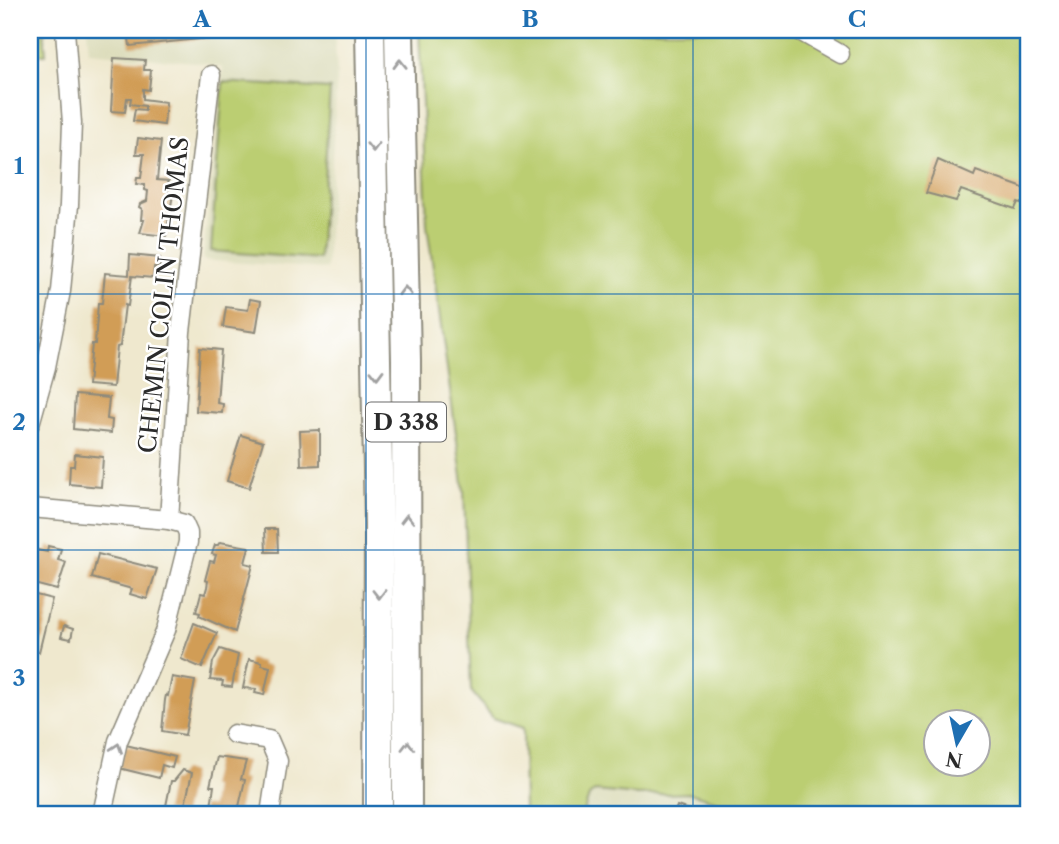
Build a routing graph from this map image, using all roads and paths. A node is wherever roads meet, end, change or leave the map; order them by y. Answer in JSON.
{"nodes":[{"id":1,"x":65,"y":30,"type":"edge"},
{"id":2,"x":370,"y":30,"type":"edge"},
{"id":3,"x":399,"y":30,"type":"edge"},
{"id":4,"x":798,"y":30,"type":"edge"},
{"id":5,"x":840,"y":54,"type":"dead end"},
{"id":6,"x":211,"y":75,"type":"dead end"},
{"id":7,"x":30,"y":424,"type":"edge"},
{"id":8,"x":30,"y":508,"type":"edge"},
{"id":9,"x":170,"y":520,"type":"junction"},
{"id":10,"x":234,"y":734,"type":"dead end"},
{"id":11,"x":102,"y":814,"type":"edge"},
{"id":12,"x":270,"y":814,"type":"edge"},
{"id":13,"x":378,"y":814,"type":"edge"},
{"id":14,"x":408,"y":814,"type":"edge"}],
"edges":[{"from":1,"to":7,"type":"street"},
{"from":2,"to":13,"type":"highway","number":"D 338","one_way":true},
{"from":14,"to":3,"type":"highway","number":"D 338","one_way":true},
{"from":4,"to":5,"type":"street"},
{"from":6,"to":9,"type":"street","name":"CHEMIN COLIN THOMAS"},
{"from":8,"to":9,"type":"street"},
{"from":11,"to":9,"type":"street","one_way":true},
{"from":10,"to":12,"type":"street"}]}
